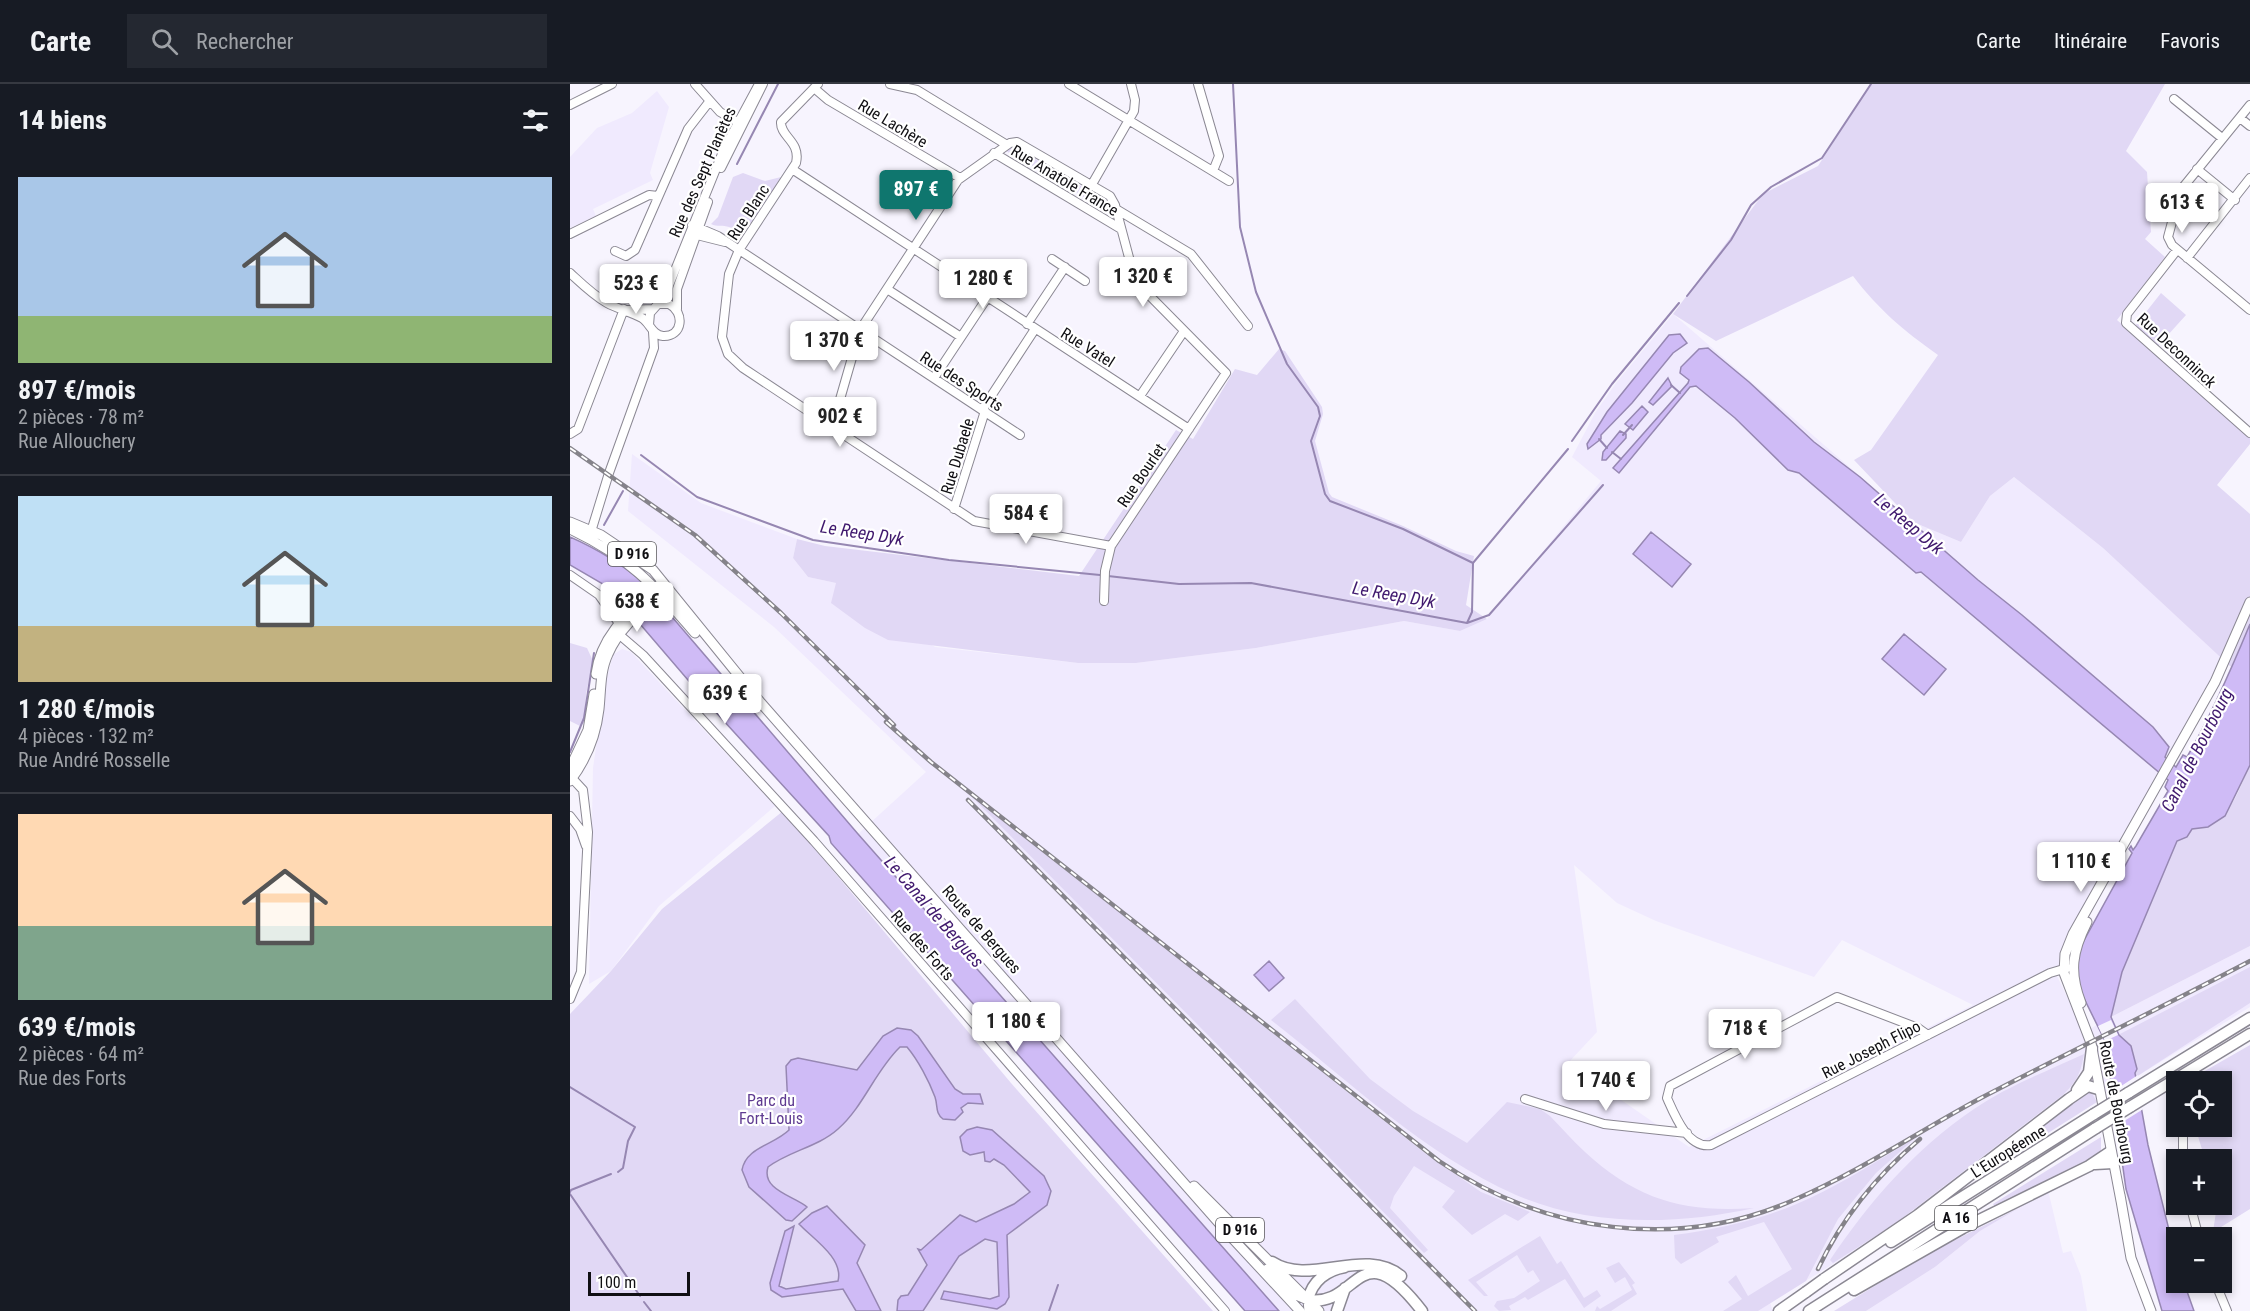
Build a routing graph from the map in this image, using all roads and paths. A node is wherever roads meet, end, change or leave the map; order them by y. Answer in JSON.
{"nodes":[{"id":1,"x":612,"y":84,"type":"edge"},
{"id":2,"x":695,"y":84,"type":"edge"},
{"id":3,"x":761,"y":84,"type":"edge"},
{"id":4,"x":890,"y":84,"type":"edge"},
{"id":5,"x":1069,"y":84,"type":"edge"},
{"id":6,"x":1131,"y":84,"type":"edge"},
{"id":7,"x":1198,"y":84,"type":"edge"},
{"id":8,"x":816,"y":86,"type":"edge"},
{"id":9,"x":600,"y":87,"type":"edge"},
{"id":10,"x":2174,"y":99,"type":"dead end"},
{"id":11,"x":709,"y":102,"type":"junction"},
{"id":12,"x":570,"y":105,"type":"edge"},
{"id":13,"x":2250,"y":105,"type":"edge"},
{"id":14,"x":2240,"y":118,"type":"junction"},
{"id":15,"x":1129,"y":120,"type":"junction"},
{"id":16,"x":740,"y":124,"type":"junction"},
{"id":17,"x":2250,"y":126,"type":"edge"},
{"id":18,"x":2222,"y":138,"type":"junction"},
{"id":19,"x":1007,"y":145,"type":"junction"},
{"id":20,"x":994,"y":153,"type":"junction"},
{"id":21,"x":792,"y":169,"type":"junction"},
{"id":22,"x":2198,"y":169,"type":"junction"},
{"id":23,"x":1212,"y":171,"type":"junction"},
{"id":24,"x":960,"y":178,"type":"junction"},
{"id":25,"x":2250,"y":178,"type":"edge"},
{"id":26,"x":1229,"y":181,"type":"dead end"},
{"id":27,"x":1091,"y":186,"type":"junction"},
{"id":28,"x":658,"y":196,"type":"junction"},
{"id":29,"x":2235,"y":200,"type":"junction"},
{"id":30,"x":1116,"y":209,"type":"junction"},
{"id":31,"x":694,"y":230,"type":"junction"},
{"id":32,"x":1121,"y":230,"type":"junction"},
{"id":33,"x":570,"y":234,"type":"edge"},
{"id":34,"x":913,"y":249,"type":"junction"},
{"id":35,"x":739,"y":250,"type":"junction"},
{"id":36,"x":2177,"y":250,"type":"junction"},
{"id":37,"x":615,"y":251,"type":"dead end"},
{"id":38,"x":2187,"y":258,"type":"junction"},
{"id":39,"x":1052,"y":259,"type":"dead end"},
{"id":40,"x":1065,"y":267,"type":"junction"},
{"id":41,"x":570,"y":273,"type":"edge"},
{"id":42,"x":1085,"y":281,"type":"dead end"},
{"id":43,"x":887,"y":289,"type":"junction"},
{"id":44,"x":987,"y":298,"type":"junction"},
{"id":45,"x":655,"y":307,"type":"junction"},
{"id":46,"x":677,"y":309,"type":"junction"},
{"id":47,"x":624,"y":310,"type":"junction"},
{"id":48,"x":2250,"y":310,"type":"edge"},
{"id":49,"x":1248,"y":326,"type":"dead end"},
{"id":50,"x":1031,"y":327,"type":"junction"},
{"id":51,"x":651,"y":328,"type":"junction"},
{"id":52,"x":860,"y":330,"type":"junction"},
{"id":53,"x":1184,"y":331,"type":"junction"},
{"id":54,"x":668,"y":335,"type":"junction"},
{"id":55,"x":961,"y":337,"type":"junction"},
{"id":56,"x":934,"y":378,"type":"junction"},
{"id":57,"x":642,"y":383,"type":"junction"},
{"id":58,"x":1140,"y":396,"type":"junction"},
{"id":59,"x":983,"y":410,"type":"junction"},
{"id":60,"x":832,"y":427,"type":"junction"},
{"id":61,"x":1189,"y":429,"type":"junction"},
{"id":62,"x":2250,"y":433,"type":"edge"},
{"id":63,"x":570,"y":435,"type":"edge"},
{"id":64,"x":1020,"y":435,"type":"dead end"},
{"id":65,"x":954,"y":509,"type":"junction"},
{"id":66,"x":570,"y":522,"type":"edge"},
{"id":67,"x":570,"y":529,"type":"edge"},
{"id":68,"x":587,"y":533,"type":"junction"},
{"id":69,"x":1111,"y":546,"type":"junction"},
{"id":70,"x":570,"y":576,"type":"edge"},
{"id":71,"x":659,"y":590,"type":"junction"},
{"id":72,"x":1104,"y":601,"type":"dead end"},
{"id":73,"x":2250,"y":602,"type":"edge"},
{"id":74,"x":619,"y":630,"type":"junction"},
{"id":75,"x":570,"y":768,"type":"edge"},
{"id":76,"x":571,"y":779,"type":"edge"},
{"id":77,"x":570,"y":816,"type":"edge"},
{"id":78,"x":586,"y":850,"type":"junction"},
{"id":79,"x":2068,"y":968,"type":"junction"},
{"id":80,"x":570,"y":999,"type":"edge"},
{"id":81,"x":2250,"y":1018,"type":"edge"},
{"id":82,"x":2250,"y":1034,"type":"edge"},
{"id":83,"x":1928,"y":1035,"type":"junction"},
{"id":84,"x":2092,"y":1048,"type":"junction"},
{"id":85,"x":2102,"y":1093,"type":"junction"},
{"id":86,"x":1525,"y":1099,"type":"dead end"},
{"id":87,"x":2069,"y":1099,"type":"junction"},
{"id":88,"x":1687,"y":1133,"type":"junction"},
{"id":89,"x":2112,"y":1148,"type":"junction"},
{"id":90,"x":1158,"y":1152,"type":"junction"},
{"id":91,"x":2113,"y":1163,"type":"junction"},
{"id":92,"x":2089,"y":1166,"type":"junction"},
{"id":93,"x":2121,"y":1201,"type":"junction"},
{"id":94,"x":1234,"y":1240,"type":"junction"},
{"id":95,"x":1272,"y":1262,"type":"junction"},
{"id":96,"x":1345,"y":1267,"type":"junction"},
{"id":97,"x":1823,"y":1282,"type":"junction"},
{"id":98,"x":1349,"y":1283,"type":"junction"},
{"id":99,"x":2220,"y":1293,"type":"edge"},
{"id":100,"x":1309,"y":1306,"type":"edge"},
{"id":101,"x":1814,"y":1310,"type":"edge"},
{"id":102,"x":1225,"y":1311,"type":"edge"},
{"id":103,"x":1300,"y":1311,"type":"edge"},
{"id":104,"x":1318,"y":1311,"type":"edge"},
{"id":105,"x":1337,"y":1311,"type":"edge"},
{"id":106,"x":1422,"y":1311,"type":"edge"},
{"id":107,"x":1430,"y":1311,"type":"edge"},
{"id":108,"x":1781,"y":1311,"type":"edge"},
{"id":109,"x":2151,"y":1311,"type":"edge"},
{"id":110,"x":2227,"y":1311,"type":"edge"}],
"edges":[{"from":1,"to":9,"type":"street"},
{"from":2,"to":11,"type":"street"},
{"from":3,"to":16,"type":"street","name":"Rue des Sept Planètes"},
{"from":4,"to":19,"type":"street","name":"Rue Anatole France"},
{"from":5,"to":15,"type":"street"},
{"from":6,"to":15,"type":"street"},
{"from":7,"to":23,"type":"street"},
{"from":8,"to":21,"type":"street"},
{"from":8,"to":24,"type":"street","name":"Rue Lachère"},
{"from":9,"to":12,"type":"street"},
{"from":10,"to":18,"type":"street"},
{"from":11,"to":16,"type":"street"},
{"from":11,"to":28,"type":"street"},
{"from":13,"to":14,"type":"street"},
{"from":14,"to":17,"type":"street"},
{"from":14,"to":18,"type":"street"},
{"from":15,"to":23,"type":"street"},
{"from":15,"to":27,"type":"street"},
{"from":16,"to":31,"type":"street","name":"Rue des Sept Planètes"},
{"from":18,"to":22,"type":"street"},
{"from":19,"to":20,"type":"street"},
{"from":19,"to":27,"type":"street","name":"Rue Anatole France"},
{"from":20,"to":24,"type":"street"},
{"from":20,"to":32,"type":"street","name":"Rue Anatole France"},
{"from":21,"to":34,"type":"street","name":"Rue Vatel"},
{"from":21,"to":35,"type":"street","name":"Rue Blanc"},
{"from":22,"to":29,"type":"street"},
{"from":22,"to":36,"type":"street"},
{"from":23,"to":26,"type":"street"},
{"from":24,"to":34,"type":"street"},
{"from":25,"to":29,"type":"street"},
{"from":27,"to":30,"type":"street","name":"Rue Anatole France"},
{"from":28,"to":33,"type":"street"},
{"from":28,"to":37,"type":"street"},
{"from":29,"to":38,"type":"street"},
{"from":30,"to":32,"type":"street"},
{"from":30,"to":49,"type":"street","name":"Rue Anatole France"},
{"from":31,"to":35,"type":"street","name":"Rue des Sports"},
{"from":31,"to":45,"type":"street","name":"Rue des Sept Planètes"},
{"from":31,"to":46,"type":"street","name":"Rue des Sept Planètes"},
{"from":32,"to":53,"type":"street"},
{"from":34,"to":43,"type":"street"},
{"from":34,"to":44,"type":"street","name":"Rue Vatel"},
{"from":35,"to":52,"type":"street","name":"Rue des Sports"},
{"from":35,"to":60,"type":"street","name":"Rue Blanc"},
{"from":36,"to":38,"type":"street"},
{"from":36,"to":62,"type":"street","name":"Rue Deconninck"},
{"from":38,"to":48,"type":"street"},
{"from":39,"to":40,"type":"street"},
{"from":40,"to":42,"type":"street"},
{"from":40,"to":50,"type":"street","name":"Rue Dubaele"},
{"from":41,"to":47,"type":"street"},
{"from":43,"to":52,"type":"street"},
{"from":43,"to":55,"type":"street"},
{"from":44,"to":50,"type":"street","name":"Rue Vatel"},
{"from":44,"to":55,"type":"street"},
{"from":45,"to":46,"type":"street"},
{"from":45,"to":47,"type":"street"},
{"from":45,"to":51,"type":"street"},
{"from":46,"to":54,"type":"street"},
{"from":47,"to":51,"type":"street"},
{"from":47,"to":63,"type":"street"},
{"from":50,"to":58,"type":"street","name":"Rue Vatel"},
{"from":50,"to":59,"type":"street","name":"Rue Dubaele"},
{"from":51,"to":54,"type":"street"},
{"from":51,"to":57,"type":"street"},
{"from":52,"to":56,"type":"street","name":"Rue des Sports"},
{"from":52,"to":60,"type":"street"},
{"from":53,"to":58,"type":"street"},
{"from":53,"to":61,"type":"street","name":"Rue Bourlet"},
{"from":54,"to":57,"type":"street"},
{"from":55,"to":56,"type":"street"},
{"from":56,"to":59,"type":"street","name":"Rue des Sports"},
{"from":57,"to":68,"type":"street"},
{"from":58,"to":61,"type":"street","name":"Rue Vatel"},
{"from":59,"to":64,"type":"street","name":"Rue des Sports"},
{"from":59,"to":65,"type":"street","name":"Rue Dubaele"},
{"from":60,"to":65,"type":"street"},
{"from":61,"to":69,"type":"street","name":"Rue Bourlet"},
{"from":65,"to":69,"type":"street"},
{"from":66,"to":68,"type":"main road","name":"Route de Bergues","number":"D 916"},
{"from":67,"to":68,"type":"main road","name":"Route de Bergues","number":"D 916"},
{"from":68,"to":71,"type":"main road","name":"Route de Bergues","number":"D 916"},
{"from":69,"to":72,"type":"street","name":"Rue Bourlet"},
{"from":70,"to":74,"type":"street","name":"Rue des Forts"},
{"from":71,"to":74,"type":"main road"},
{"from":71,"to":90,"type":"main road","name":"Route de Bergues","number":"D 916"},
{"from":73,"to":79,"type":"main road","name":"Route de Bourbourg"},
{"from":74,"to":75,"type":"main road"},
{"from":74,"to":76,"type":"main road"},
{"from":74,"to":102,"type":"street","name":"Rue des Forts"},
{"from":76,"to":78,"type":"street"},
{"from":77,"to":78,"type":"street"},
{"from":78,"to":80,"type":"street"},
{"from":79,"to":83,"type":"street","name":"Rue Joseph Flipo"},
{"from":79,"to":84,"type":"main road","name":"Route de Bourbourg"},
{"from":79,"to":85,"type":"main road","name":"Route de Bourbourg"},
{"from":81,"to":97,"type":"highway","name":"L'Européenne","number":"A 16","bridge":true},
{"from":82,"to":101,"type":"highway","name":"L'Européenne","number":"A 16","bridge":true},
{"from":83,"to":88,"type":"street","name":"Rue Joseph Flipo"},
{"from":83,"to":88,"type":"street"},
{"from":84,"to":85,"type":"main road","name":"Route de Bourbourg"},
{"from":84,"to":87,"type":"highway"},
{"from":85,"to":87,"type":"highway"},
{"from":85,"to":89,"type":"main road","name":"Route de Bourbourg"},
{"from":86,"to":88,"type":"street"},
{"from":87,"to":97,"type":"highway"},
{"from":89,"to":91,"type":"main road","name":"Route de Bourbourg"},
{"from":89,"to":92,"type":"highway"},
{"from":89,"to":93,"type":"main road","name":"Route de Bourbourg"},
{"from":90,"to":94,"type":"main road","name":"Route de Bergues","number":"D 916"},
{"from":90,"to":95,"type":"main road","name":"Route de Bergues","number":"D 916"},
{"from":91,"to":92,"type":"highway"},
{"from":91,"to":93,"type":"main road","name":"Route de Bourbourg"},
{"from":92,"to":101,"type":"highway"},
{"from":93,"to":109,"type":"main road","name":"Route de Bourbourg"},
{"from":94,"to":100,"type":"main road"},
{"from":94,"to":103,"type":"main road","name":"Route de Bergues","number":"D 916"},
{"from":95,"to":96,"type":"highway"},
{"from":95,"to":100,"type":"main road","name":"Route de Bergues","number":"D 916"},
{"from":96,"to":100,"type":"highway"},
{"from":96,"to":107,"type":"highway"},
{"from":97,"to":108,"type":"highway","bridge":true},
{"from":98,"to":100,"type":"highway"},
{"from":98,"to":105,"type":"highway"},
{"from":98,"to":106,"type":"highway"},
{"from":99,"to":110,"type":"street"},
{"from":100,"to":104,"type":"main road","name":"Route de Bergues","number":"D 916"}]}
